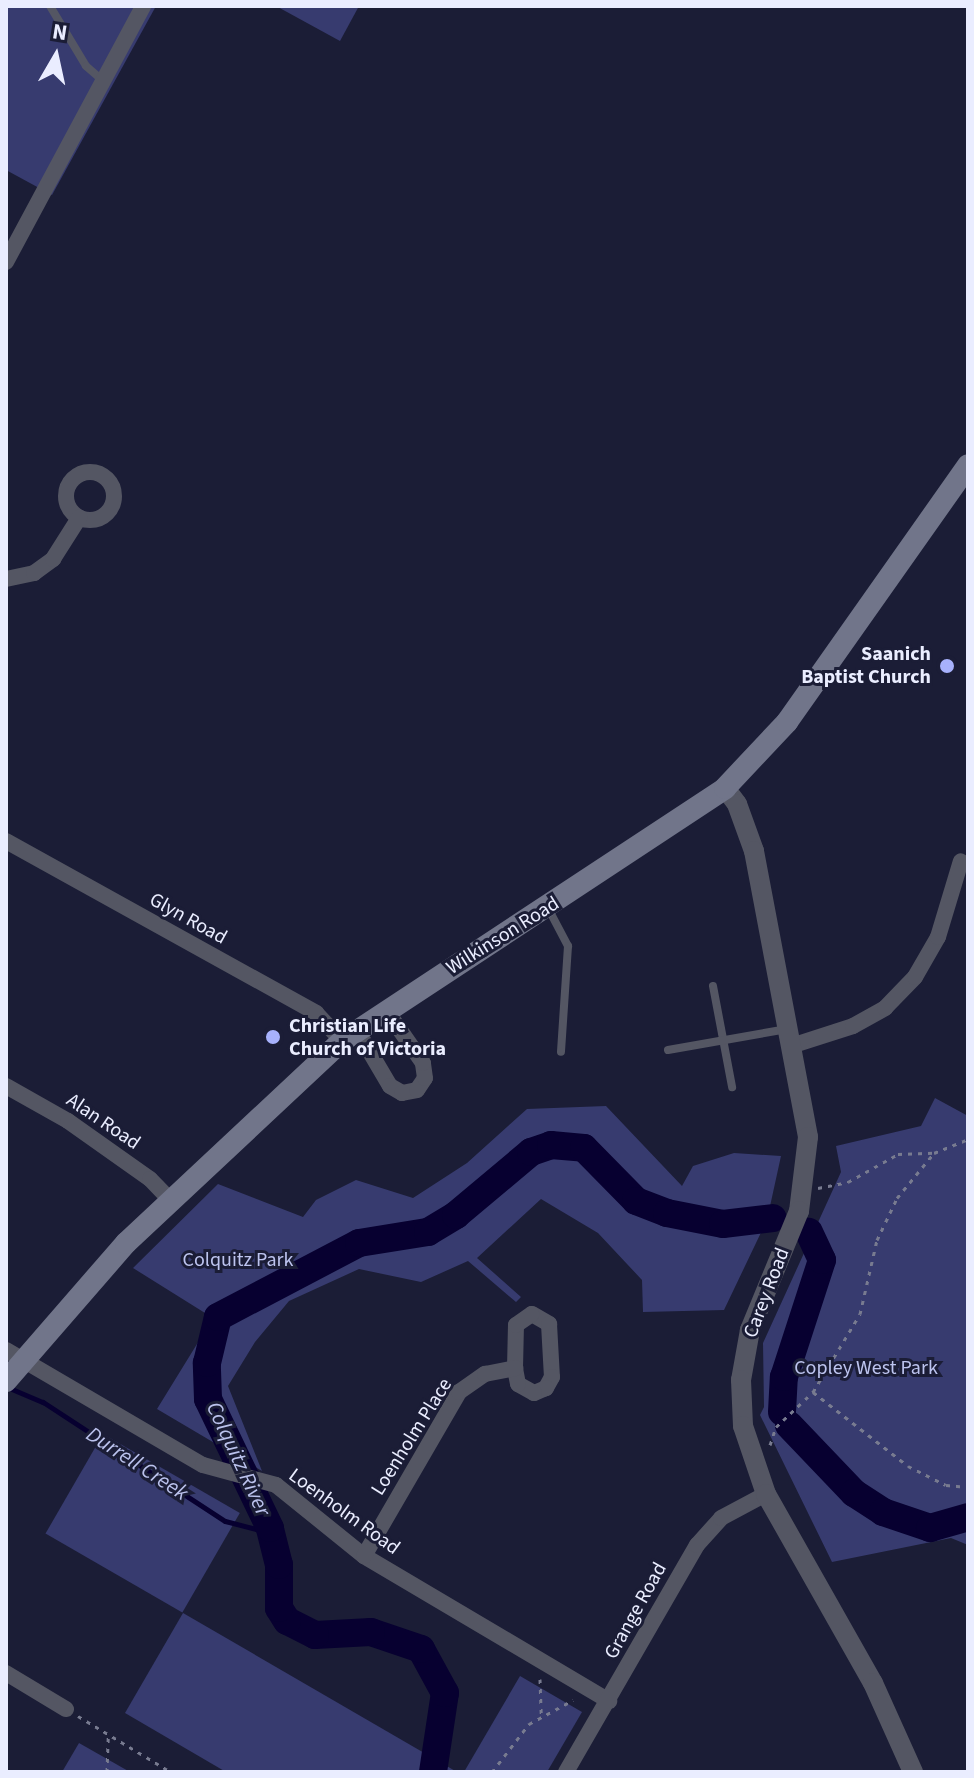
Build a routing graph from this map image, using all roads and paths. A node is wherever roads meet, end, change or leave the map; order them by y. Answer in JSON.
{"nodes":[{"id":1,"x":50,"y":6,"type":"edge"},
{"id":2,"x":143,"y":6,"type":"edge"},
{"id":3,"x":102,"y":80,"type":"junction"},
{"id":4,"x":6,"y":262,"type":"edge"},
{"id":5,"x":968,"y":465,"type":"edge"},
{"id":6,"x":79,"y":518,"type":"dead end"},
{"id":7,"x":6,"y":579,"type":"edge"},
{"id":8,"x":725,"y":788,"type":"junction"},
{"id":9,"x":6,"y":841,"type":"edge"},
{"id":10,"x":961,"y":861,"type":"dead end"},
{"id":11,"x":548,"y":907,"type":"junction"},
{"id":12,"x":713,"y":986,"type":"dead end"},
{"id":13,"x":386,"y":1010,"type":"junction"},
{"id":14,"x":349,"y":1036,"type":"junction"},
{"id":15,"x":789,"y":1038,"type":"junction"},
{"id":16,"x":723,"y":1039,"type":"junction"},
{"id":17,"x":668,"y":1050,"type":"dead end"},
{"id":18,"x":561,"y":1052,"type":"dead end"},
{"id":19,"x":6,"y":1086,"type":"edge"},
{"id":20,"x":732,"y":1087,"type":"dead end"},
{"id":21,"x":968,"y":1139,"type":"edge"},
{"id":22,"x":934,"y":1153,"type":"junction"},
{"id":23,"x":805,"y":1188,"type":"junction"},
{"id":24,"x":170,"y":1200,"type":"junction"},
{"id":25,"x":14,"y":1355,"type":"edge"},
{"id":26,"x":515,"y":1368,"type":"dead end"},
{"id":27,"x":6,"y":1381,"type":"edge"},
{"id":28,"x":813,"y":1392,"type":"junction"},
{"id":29,"x":769,"y":1441,"type":"dead end"},
{"id":30,"x":968,"y":1487,"type":"edge"},
{"id":31,"x":766,"y":1494,"type":"junction"},
{"id":32,"x":364,"y":1556,"type":"junction"},
{"id":33,"x":534,"y":1657,"type":"junction"},
{"id":34,"x":6,"y":1673,"type":"edge"},
{"id":35,"x":594,"y":1692,"type":"junction"},
{"id":36,"x":609,"y":1701,"type":"junction"},
{"id":37,"x":66,"y":1709,"type":"joint"},
{"id":38,"x":541,"y":1715,"type":"junction"},
{"id":39,"x":108,"y":1735,"type":"junction"},
{"id":40,"x":107,"y":1772,"type":"edge"},
{"id":41,"x":171,"y":1772,"type":"edge"},
{"id":42,"x":492,"y":1772,"type":"edge"},
{"id":43,"x":566,"y":1772,"type":"edge"},
{"id":44,"x":913,"y":1772,"type":"edge"}],
"edges":[{"from":1,"to":3,"type":"lane"},
{"from":2,"to":3,"type":"street"},
{"from":3,"to":4,"type":"street"},
{"from":5,"to":8,"type":"main road","name":"Wilkinson Road"},
{"from":6,"to":7,"type":"street"},
{"from":8,"to":11,"type":"main road","name":"Wilkinson Road"},
{"from":8,"to":15,"type":"street","name":"Carey Road"},
{"from":9,"to":14,"type":"street","name":"Glyn Road"},
{"from":10,"to":15,"type":"street"},
{"from":11,"to":13,"type":"main road","name":"Wilkinson Road"},
{"from":11,"to":18,"type":"lane"},
{"from":12,"to":16,"type":"lane"},
{"from":13,"to":14,"type":"main road","name":"Wilkinson Road"},
{"from":13,"to":14,"type":"street","name":"Glyn Road"},
{"from":14,"to":24,"type":"main road","name":"Wilkinson Road"},
{"from":15,"to":16,"type":"lane"},
{"from":15,"to":23,"type":"street","name":"Carey Road"},
{"from":16,"to":17,"type":"lane"},
{"from":16,"to":20,"type":"lane"},
{"from":19,"to":24,"type":"street","name":"Alan Road"},
{"from":21,"to":22,"type":"path"},
{"from":22,"to":23,"type":"path"},
{"from":22,"to":28,"type":"path"},
{"from":23,"to":31,"type":"street","name":"Carey Road"},
{"from":24,"to":25,"type":"main road","name":"Wilkinson Road"},
{"from":25,"to":27,"type":"main road","name":"Wilkinson Road"},
{"from":25,"to":32,"type":"street","name":"Loenholm Road"},
{"from":26,"to":32,"type":"street","name":"Loenholm Place"},
{"from":28,"to":29,"type":"path"},
{"from":28,"to":30,"type":"path"},
{"from":31,"to":36,"type":"street","name":"Grange Road"},
{"from":31,"to":44,"type":"street","name":"Carey Road"},
{"from":32,"to":33,"type":"street","name":"Loenholm Road"},
{"from":33,"to":35,"type":"street","name":"Loenholm Road"},
{"from":33,"to":38,"type":"path"},
{"from":34,"to":37,"type":"street"},
{"from":35,"to":36,"type":"street","name":"Loenholm Road"},
{"from":35,"to":38,"type":"path"},
{"from":36,"to":43,"type":"street","name":"Grange Road"},
{"from":37,"to":39,"type":"path"},
{"from":38,"to":42,"type":"path"},
{"from":39,"to":40,"type":"path"},
{"from":39,"to":41,"type":"path"}]}
